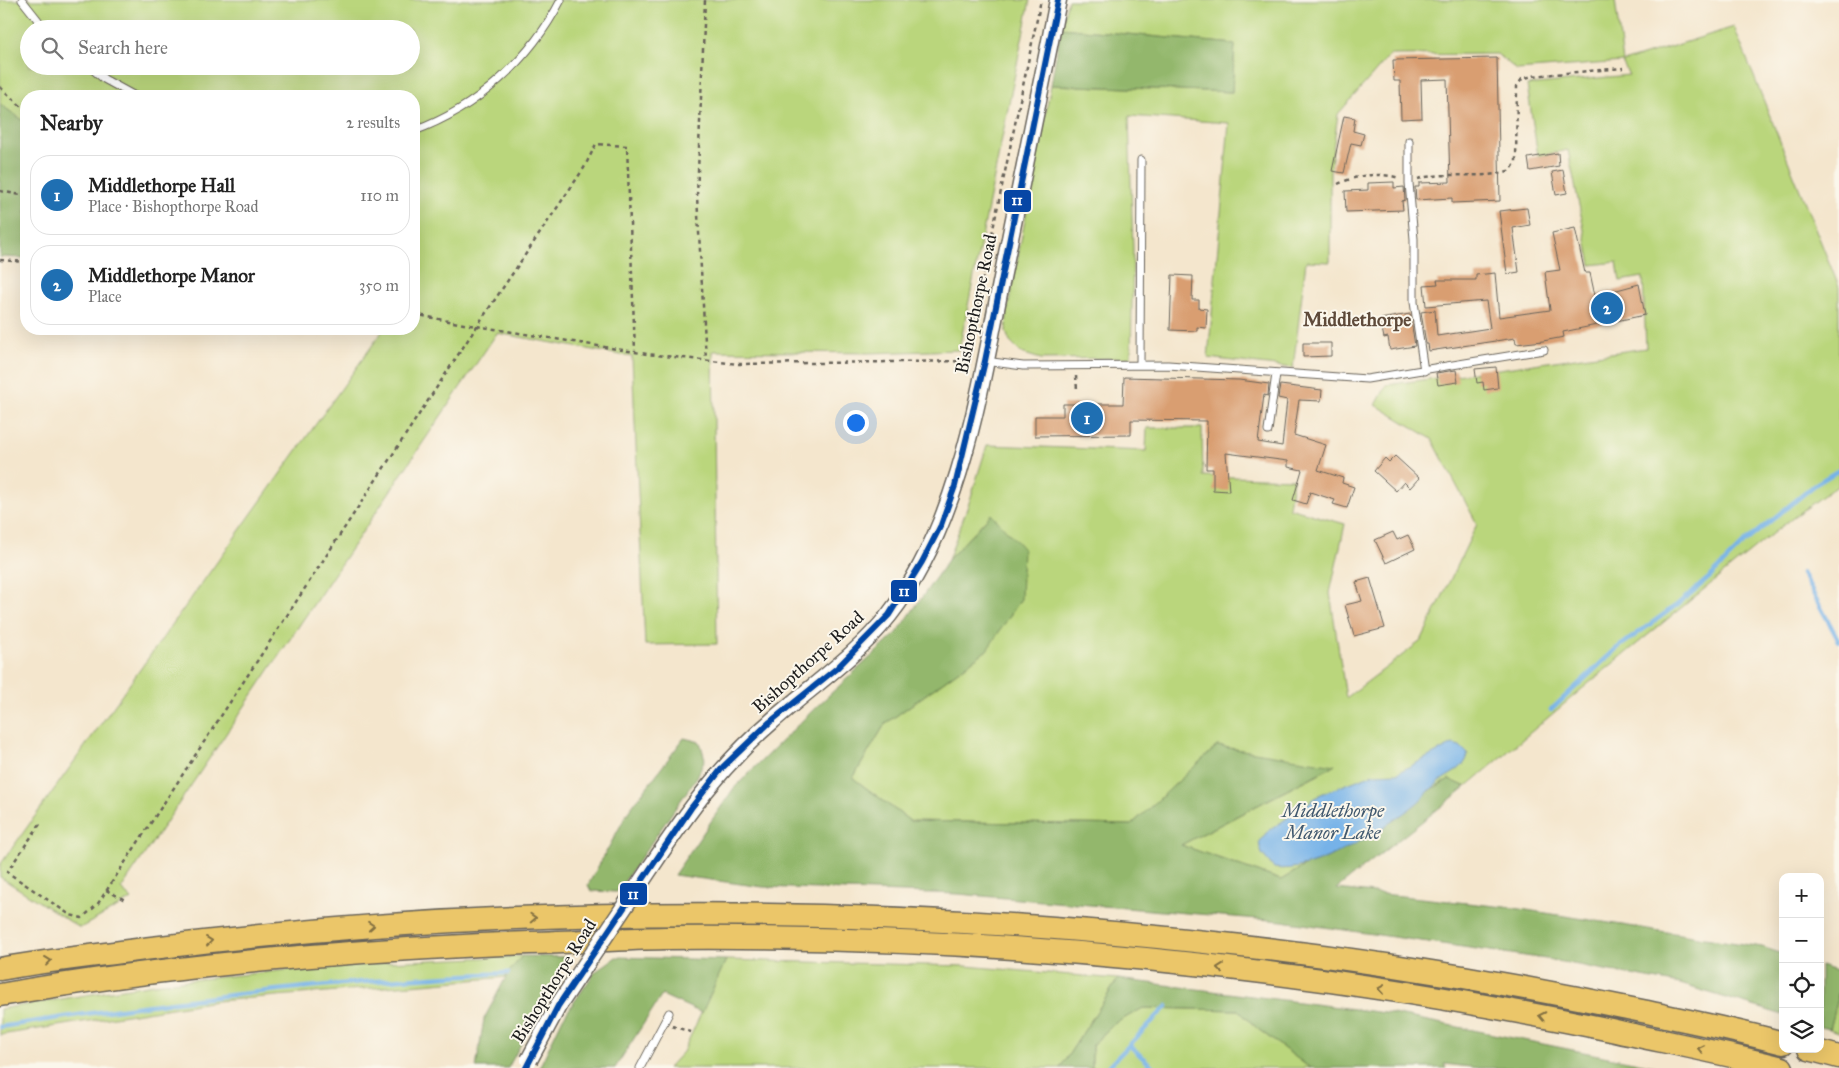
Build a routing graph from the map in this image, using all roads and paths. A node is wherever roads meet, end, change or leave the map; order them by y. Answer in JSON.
{"nodes":[{"id":1,"x":22,"y":0,"type":"edge"},
{"id":2,"x":561,"y":0,"type":"edge"},
{"id":3,"x":705,"y":0,"type":"edge"},
{"id":4,"x":1040,"y":0,"type":"edge"},
{"id":5,"x":1058,"y":0,"type":"edge"},
{"id":6,"x":38,"y":20,"type":"edge"},
{"id":7,"x":1623,"y":68,"type":"dead end"},
{"id":8,"x":99,"y":75,"type":"edge"},
{"id":9,"x":0,"y":87,"type":"edge"},
{"id":10,"x":124,"y":90,"type":"edge"},
{"id":11,"x":20,"y":105,"type":"edge"},
{"id":12,"x":420,"y":129,"type":"edge"},
{"id":13,"x":1409,"y":141,"type":"dead end"},
{"id":14,"x":1141,"y":160,"type":"dead end"},
{"id":15,"x":1409,"y":183,"type":"junction"},
{"id":16,"x":1338,"y":184,"type":"dead end"},
{"id":17,"x":0,"y":191,"type":"edge"},
{"id":18,"x":20,"y":195,"type":"edge"},
{"id":19,"x":0,"y":260,"type":"edge"},
{"id":20,"x":20,"y":262,"type":"edge"},
{"id":21,"x":420,"y":315,"type":"edge"},
{"id":22,"x":477,"y":326,"type":"junction"},
{"id":23,"x":1544,"y":350,"type":"dead end"},
{"id":24,"x":634,"y":351,"type":"junction"},
{"id":25,"x":706,"y":360,"type":"junction"},
{"id":26,"x":978,"y":361,"type":"junction"},
{"id":27,"x":1140,"y":365,"type":"junction"},
{"id":28,"x":1424,"y":371,"type":"junction"},
{"id":29,"x":1276,"y":374,"type":"junction"},
{"id":30,"x":1268,"y":432,"type":"dead end"},
{"id":31,"x":40,"y":824,"type":"dead end"},
{"id":32,"x":106,"y":890,"type":"junction"},
{"id":33,"x":127,"y":902,"type":"dead end"},
{"id":34,"x":0,"y":969,"type":"edge"},
{"id":35,"x":0,"y":994,"type":"edge"},
{"id":36,"x":669,"y":1013,"type":"dead end"},
{"id":37,"x":664,"y":1023,"type":"junction"},
{"id":38,"x":694,"y":1033,"type":"dead end"},
{"id":39,"x":1779,"y":1041,"type":"edge"},
{"id":40,"x":1824,"y":1053,"type":"edge"},
{"id":41,"x":1839,"y":1057,"type":"edge"},
{"id":42,"x":528,"y":1064,"type":"edge"},
{"id":43,"x":640,"y":1068,"type":"edge"},
{"id":44,"x":1782,"y":1068,"type":"edge"}],
"edges":[{"from":1,"to":6,"type":"lane"},
{"from":2,"to":12,"type":"lane"},
{"from":3,"to":25,"type":"path"},
{"from":4,"to":26,"type":"path"},
{"from":5,"to":26,"type":"street","name":"Bishopthorpe Road"},
{"from":7,"to":15,"type":"path"},
{"from":8,"to":10,"type":"lane"},
{"from":9,"to":11,"type":"path"},
{"from":13,"to":15,"type":"lane"},
{"from":14,"to":27,"type":"lane"},
{"from":15,"to":16,"type":"path"},
{"from":15,"to":28,"type":"lane"},
{"from":17,"to":18,"type":"path"},
{"from":19,"to":20,"type":"path"},
{"from":21,"to":22,"type":"path"},
{"from":22,"to":24,"type":"path"},
{"from":22,"to":24,"type":"path"},
{"from":22,"to":32,"type":"path"},
{"from":23,"to":28,"type":"lane"},
{"from":24,"to":25,"type":"path"},
{"from":25,"to":26,"type":"path"},
{"from":26,"to":27,"type":"lane"},
{"from":26,"to":42,"type":"street","name":"Bishopthorpe Road","bridge":true},
{"from":27,"to":29,"type":"lane"},
{"from":28,"to":29,"type":"lane"},
{"from":29,"to":30,"type":"lane"},
{"from":31,"to":32,"type":"path"},
{"from":32,"to":33,"type":"path"},
{"from":34,"to":39,"type":"highway","one_way":true},
{"from":44,"to":35,"type":"highway","one_way":true},
{"from":36,"to":37,"type":"lane"},
{"from":37,"to":38,"type":"path"},
{"from":37,"to":43,"type":"lane"},
{"from":40,"to":41,"type":"highway"}]}
